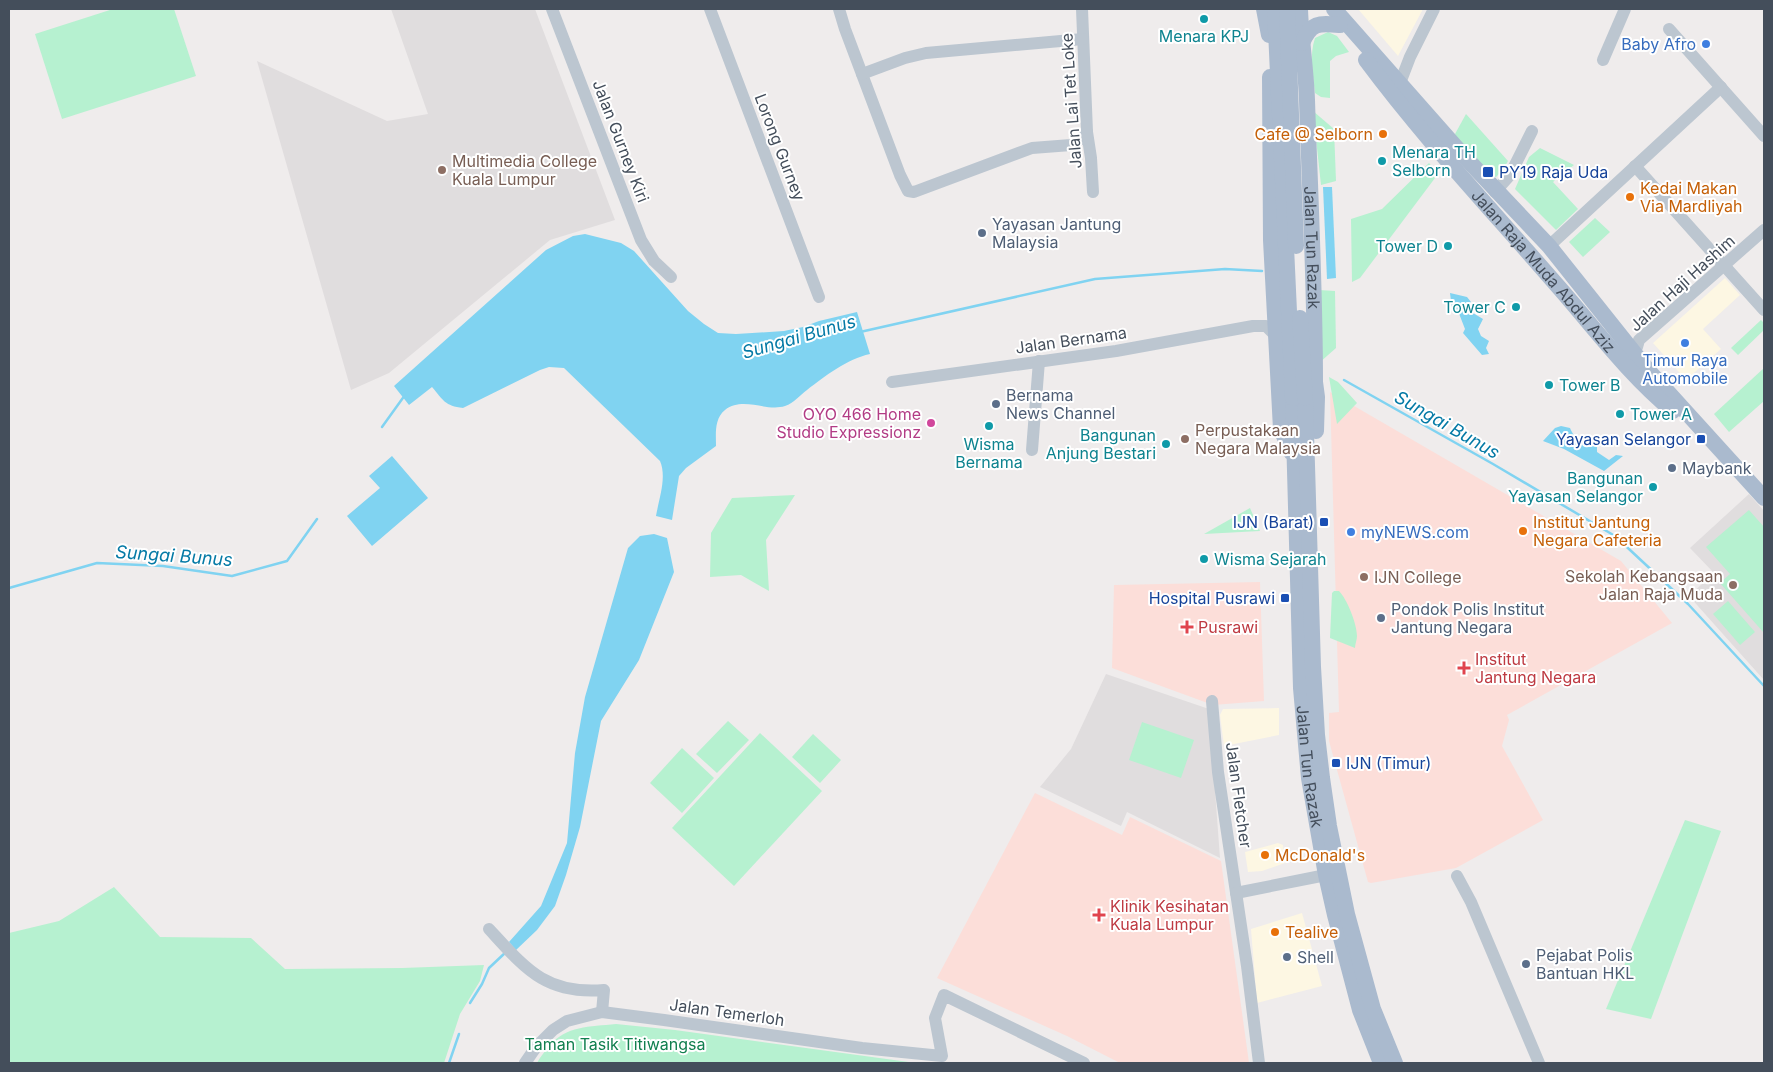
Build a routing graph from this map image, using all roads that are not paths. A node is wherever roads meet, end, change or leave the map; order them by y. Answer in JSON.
{"nodes":[{"id":1,"x":552,"y":9,"type":"edge"},
{"id":2,"x":710,"y":9,"type":"edge"},
{"id":3,"x":839,"y":9,"type":"edge"},
{"id":4,"x":1082,"y":9,"type":"edge"},
{"id":5,"x":1264,"y":9,"type":"edge"},
{"id":6,"x":1269,"y":9,"type":"edge"},
{"id":7,"x":1275,"y":9,"type":"edge"},
{"id":8,"x":1287,"y":9,"type":"edge"},
{"id":9,"x":1300,"y":9,"type":"edge"},
{"id":10,"x":1324,"y":9,"type":"edge"},
{"id":11,"x":1334,"y":9,"type":"edge"},
{"id":12,"x":1434,"y":9,"type":"edge"},
{"id":13,"x":1625,"y":9,"type":"edge"},
{"id":14,"x":1340,"y":25,"type":"junction"},
{"id":15,"x":1670,"y":29,"type":"dead end"},
{"id":16,"x":1270,"y":35,"type":"junction"},
{"id":17,"x":1083,"y":39,"type":"junction"},
{"id":18,"x":1302,"y":43,"type":"junction"},
{"id":19,"x":1410,"y":56,"type":"junction"},
{"id":20,"x":1603,"y":60,"type":"dead end"},
{"id":21,"x":1385,"y":67,"type":"junction"},
{"id":22,"x":862,"y":74,"type":"junction"},
{"id":23,"x":1720,"y":87,"type":"junction"},
{"id":24,"x":1395,"y":88,"type":"junction"},
{"id":25,"x":1271,"y":108,"type":"junction"},
{"id":26,"x":1307,"y":116,"type":"junction"},
{"id":27,"x":1087,"y":132,"type":"junction"},
{"id":28,"x":1532,"y":132,"type":"dead end"},
{"id":29,"x":1764,"y":136,"type":"edge"},
{"id":30,"x":1635,"y":166,"type":"junction"},
{"id":31,"x":1093,"y":192,"type":"dead end"},
{"id":32,"x":1495,"y":192,"type":"junction"},
{"id":33,"x":1764,"y":230,"type":"edge"},
{"id":34,"x":1548,"y":246,"type":"junction"},
{"id":35,"x":1724,"y":266,"type":"junction"},
{"id":36,"x":671,"y":277,"type":"dead end"},
{"id":37,"x":819,"y":297,"type":"dead end"},
{"id":38,"x":1764,"y":310,"type":"edge"},
{"id":39,"x":1276,"y":312,"type":"junction"},
{"id":40,"x":1253,"y":326,"type":"junction"},
{"id":41,"x":1277,"y":337,"type":"junction"},
{"id":42,"x":1627,"y":350,"type":"junction"},
{"id":43,"x":1039,"y":361,"type":"junction"},
{"id":44,"x":892,"y":382,"type":"dead end"},
{"id":45,"x":1299,"y":398,"type":"junction"},
{"id":46,"x":1032,"y":444,"type":"dead end"},
{"id":47,"x":1294,"y":459,"type":"junction"},
{"id":48,"x":1308,"y":483,"type":"junction"},
{"id":49,"x":1764,"y":498,"type":"edge"},
{"id":50,"x":1212,"y":701,"type":"dead end"},
{"id":51,"x":1326,"y":875,"type":"junction"},
{"id":52,"x":1457,"y":876,"type":"dead end"},
{"id":53,"x":1236,"y":893,"type":"junction"},
{"id":54,"x":489,"y":929,"type":"dead end"},
{"id":55,"x":602,"y":1012,"type":"junction"},
{"id":56,"x":525,"y":1063,"type":"edge"},
{"id":57,"x":1084,"y":1063,"type":"edge"},
{"id":58,"x":1259,"y":1063,"type":"edge"},
{"id":59,"x":1381,"y":1063,"type":"edge"},
{"id":60,"x":1395,"y":1063,"type":"edge"},
{"id":61,"x":1539,"y":1063,"type":"edge"}],
"edges":[{"from":1,"to":36,"type":"street","name":"Jalan Gurney Kiri"},
{"from":2,"to":37,"type":"street","name":"Lorong Gurney"},
{"from":3,"to":22,"type":"street"},
{"from":4,"to":17,"type":"street","name":"Jalan Lai Tet Loke"},
{"from":5,"to":16,"type":"main road"},
{"from":6,"to":16,"type":"main road","name":"Jalan Tun Razak"},
{"from":7,"to":45,"type":"main road","name":"Jalan Tun Razak","bridge":true},
{"from":8,"to":45,"type":"main road","name":"Jalan Tun Razak","bridge":true},
{"from":9,"to":18,"type":"main road","name":"Jalan Tun Razak"},
{"from":10,"to":14,"type":"main road","name":"Jalan Raja Muda Abdul Aziz"},
{"from":11,"to":21,"type":"main road","name":"Jalan Raja Muda Abdul Aziz"},
{"from":12,"to":19,"type":"street"},
{"from":13,"to":20,"type":"street"},
{"from":14,"to":18,"type":"main road"},
{"from":14,"to":24,"type":"main road","name":"Jalan Raja Muda Abdul Aziz"},
{"from":15,"to":23,"type":"street"},
{"from":16,"to":25,"type":"main road","name":"Jalan Tun Razak"},
{"from":17,"to":22,"type":"street"},
{"from":17,"to":27,"type":"street","name":"Jalan Lai Tet Loke"},
{"from":18,"to":26,"type":"main road","name":"Jalan Tun Razak"},
{"from":19,"to":21,"type":"street"},
{"from":19,"to":24,"type":"street"},
{"from":21,"to":24,"type":"main road","name":"Jalan Raja Muda Abdul Aziz"},
{"from":22,"to":27,"type":"street"},
{"from":23,"to":29,"type":"street"},
{"from":23,"to":30,"type":"street"},
{"from":24,"to":32,"type":"main road","name":"Jalan Raja Muda Abdul Aziz"},
{"from":24,"to":42,"type":"main road","name":"Jalan Raja Muda Abdul Aziz"},
{"from":25,"to":26,"type":"main road"},
{"from":25,"to":39,"type":"main road","name":"Jalan Tun Razak"},
{"from":26,"to":48,"type":"main road","name":"Jalan Tun Razak"},
{"from":27,"to":31,"type":"street","name":"Jalan Lai Tet Loke"},
{"from":28,"to":32,"type":"street"},
{"from":30,"to":34,"type":"street"},
{"from":30,"to":35,"type":"street"},
{"from":32,"to":34,"type":"main road","name":"Jalan Raja Muda Abdul Aziz"},
{"from":33,"to":35,"type":"street","name":"Jalan Haji Hashim"},
{"from":34,"to":42,"type":"main road","name":"Jalan Raja Muda Abdul Aziz"},
{"from":35,"to":38,"type":"street"},
{"from":35,"to":42,"type":"street","name":"Jalan Haji Hashim"},
{"from":39,"to":40,"type":"street","name":"Jalan Bernama"},
{"from":39,"to":41,"type":"main road","name":"Jalan Tun Razak"},
{"from":40,"to":41,"type":"street"},
{"from":40,"to":43,"type":"street","name":"Jalan Bernama"},
{"from":41,"to":47,"type":"main road","name":"Jalan Tun Razak"},
{"from":42,"to":49,"type":"main road","name":"Jalan Raja Muda Abdul Aziz"},
{"from":43,"to":44,"type":"street","name":"Jalan Bernama"},
{"from":43,"to":46,"type":"street"},
{"from":45,"to":47,"type":"main road","name":"Jalan Tun Razak"},
{"from":45,"to":48,"type":"main road","name":"Jalan Tun Razak"},
{"from":47,"to":51,"type":"main road","name":"Jalan Tun Razak"},
{"from":48,"to":60,"type":"main road","name":"Jalan Tun Razak"},
{"from":50,"to":53,"type":"street","name":"Jalan Fletcher"},
{"from":51,"to":53,"type":"street"},
{"from":51,"to":59,"type":"main road","name":"Jalan Tun Razak"},
{"from":52,"to":61,"type":"street"},
{"from":53,"to":58,"type":"street","name":"Jalan Fletcher"},
{"from":54,"to":55,"type":"street"},
{"from":55,"to":56,"type":"street","name":"Jalan Temerloh"},
{"from":55,"to":57,"type":"street","name":"Jalan Temerloh"}]}
